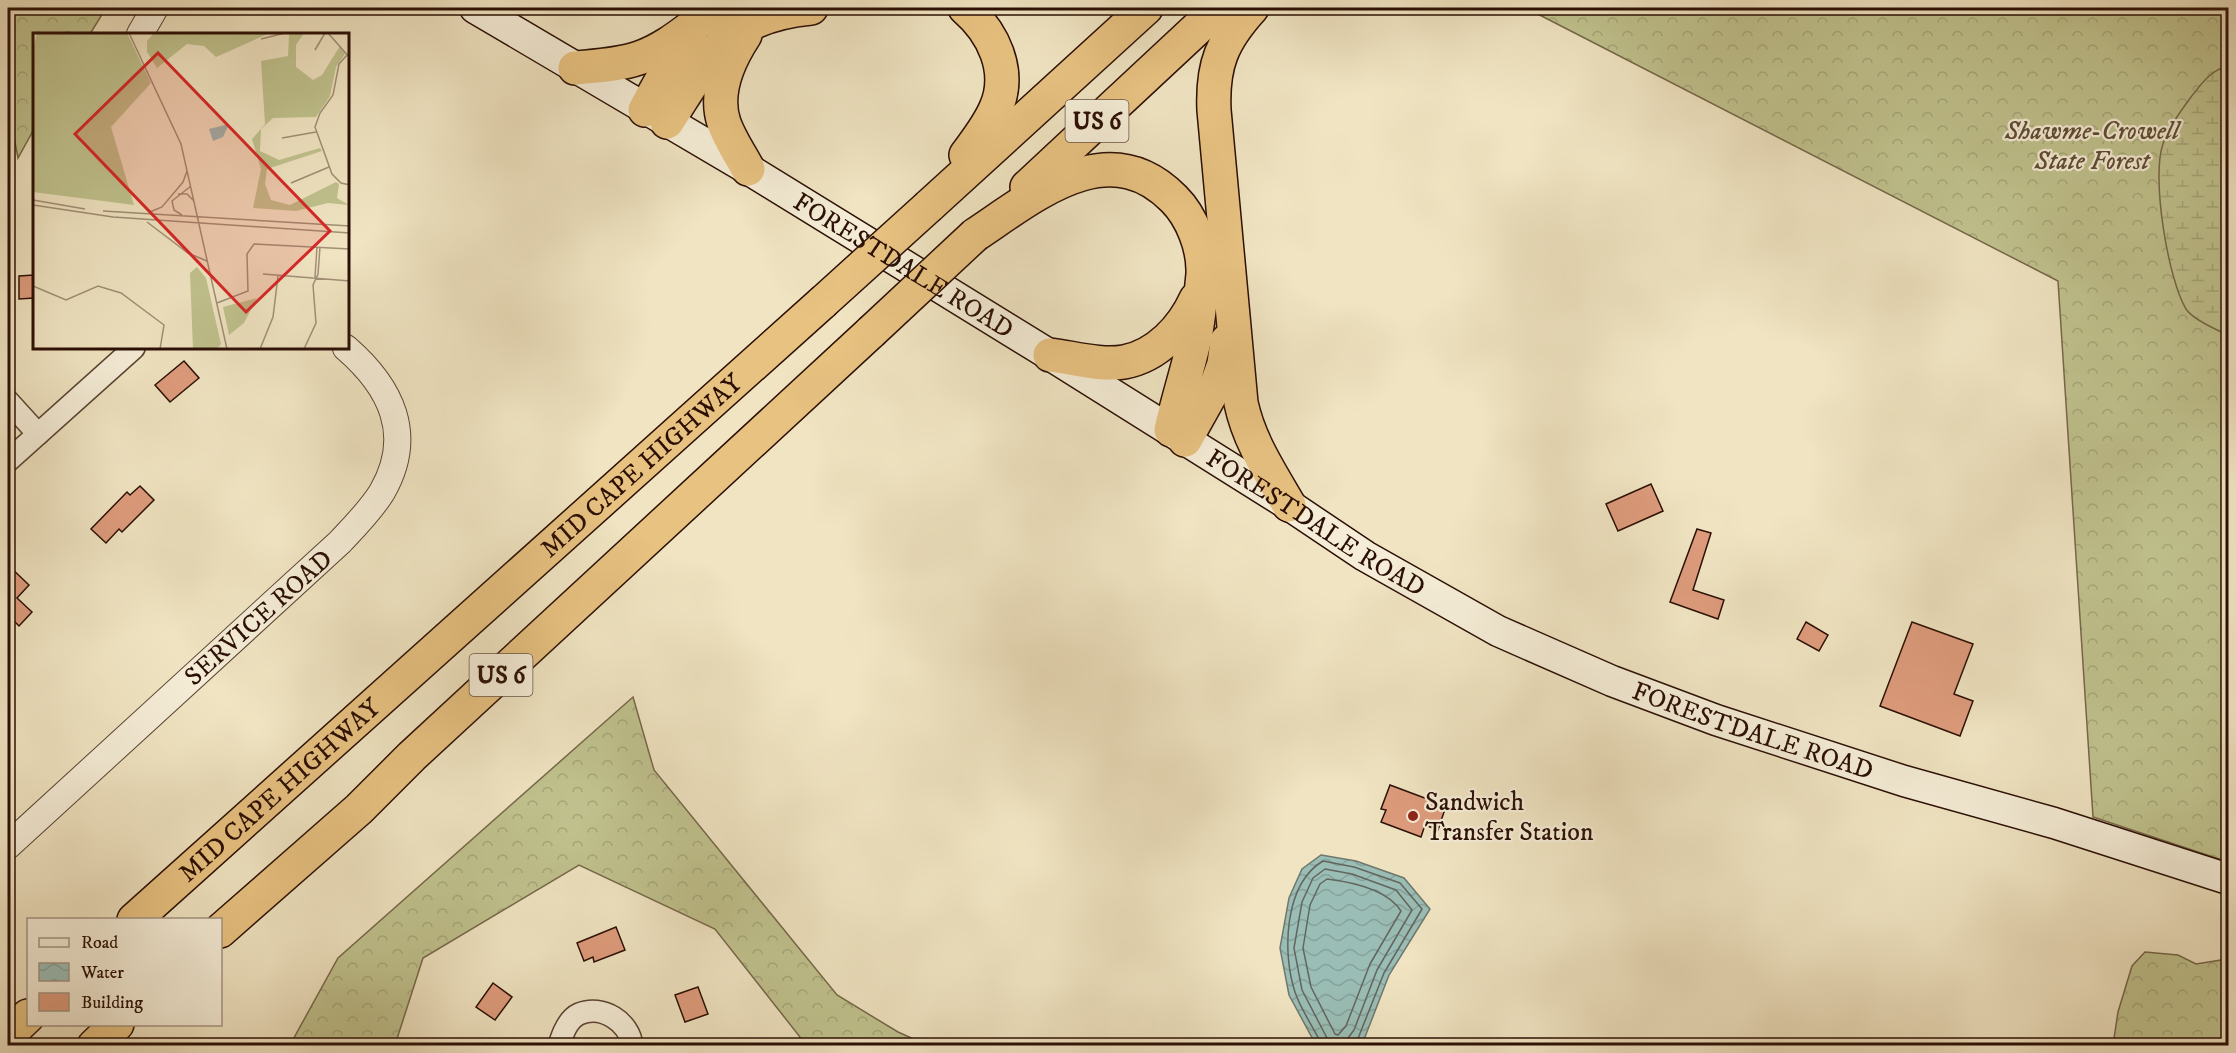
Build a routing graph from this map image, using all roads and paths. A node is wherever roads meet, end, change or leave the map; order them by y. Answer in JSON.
{"nodes":[{"id":1,"x":155,"y":8,"type":"edge"},
{"id":2,"x":475,"y":8,"type":"edge"},
{"id":3,"x":811,"y":8,"type":"edge"},
{"id":4,"x":965,"y":8,"type":"edge"},
{"id":5,"x":1146,"y":8,"type":"edge"},
{"id":6,"x":1219,"y":8,"type":"edge"},
{"id":7,"x":1252,"y":8,"type":"edge"},
{"id":8,"x":707,"y":15,"type":"edge"},
{"id":9,"x":755,"y":20,"type":"junction"},
{"id":10,"x":141,"y":33,"type":"edge"},
{"id":11,"x":575,"y":68,"type":"junction"},
{"id":12,"x":656,"y":116,"type":"junction"},
{"id":13,"x":748,"y":169,"type":"junction"},
{"id":14,"x":929,"y":206,"type":"junction"},
{"id":15,"x":975,"y":235,"type":"junction"},
{"id":16,"x":1200,"y":286,"type":"junction"},
{"id":17,"x":1232,"y":306,"type":"junction"},
{"id":18,"x":132,"y":350,"type":"edge"},
{"id":19,"x":348,"y":350,"type":"edge"},
{"id":20,"x":1050,"y":355,"type":"junction"},
{"id":21,"x":8,"y":401,"type":"edge"},
{"id":22,"x":38,"y":434,"type":"junction"},
{"id":23,"x":1178,"y":435,"type":"junction"},
{"id":24,"x":8,"y":461,"type":"edge"},
{"id":25,"x":1289,"y":505,"type":"junction"},
{"id":26,"x":8,"y":846,"type":"edge"},
{"id":27,"x":2229,"y":879,"type":"edge"},
{"id":28,"x":136,"y":918,"type":"edge"},
{"id":29,"x":222,"y":928,"type":"edge"},
{"id":30,"x":27,"y":1017,"type":"edge"},
{"id":31,"x":115,"y":1026,"type":"edge"},
{"id":32,"x":8,"y":1035,"type":"edge"},
{"id":33,"x":94,"y":1046,"type":"edge"},
{"id":34,"x":559,"y":1046,"type":"edge"},
{"id":35,"x":632,"y":1046,"type":"edge"}],
"edges":[{"from":1,"to":10,"type":"street"},
{"from":2,"to":11,"type":"main road","name":"FORESTDALE ROAD"},
{"from":3,"to":9,"type":"highway"},
{"from":4,"to":14,"type":"highway"},
{"from":5,"to":14,"type":"highway","name":"MID CAPE HIGHWAY","number":"US 6"},
{"from":6,"to":15,"type":"highway","number":"US 6"},
{"from":7,"to":17,"type":"highway"},
{"from":8,"to":11,"type":"highway"},
{"from":8,"to":12,"type":"highway"},
{"from":9,"to":12,"type":"highway"},
{"from":9,"to":13,"type":"highway"},
{"from":11,"to":12,"type":"main road","name":"FORESTDALE ROAD"},
{"from":12,"to":13,"type":"main road","name":"FORESTDALE ROAD"},
{"from":13,"to":20,"type":"main road","name":"FORESTDALE ROAD"},
{"from":14,"to":28,"type":"highway","name":"MID CAPE HIGHWAY","number":"US 6","bridge":true},
{"from":15,"to":16,"type":"highway"},
{"from":15,"to":29,"type":"highway","number":"US 6","bridge":true},
{"from":16,"to":20,"type":"highway"},
{"from":16,"to":23,"type":"highway"},
{"from":17,"to":23,"type":"highway"},
{"from":17,"to":25,"type":"highway"},
{"from":18,"to":22,"type":"street"},
{"from":19,"to":26,"type":"street","name":"SERVICE ROAD"},
{"from":20,"to":23,"type":"main road","name":"FORESTDALE ROAD"},
{"from":21,"to":22,"type":"street"},
{"from":22,"to":24,"type":"street"},
{"from":23,"to":25,"type":"main road","name":"FORESTDALE ROAD"},
{"from":25,"to":27,"type":"main road","name":"FORESTDALE ROAD"},
{"from":30,"to":32,"type":"highway"},
{"from":31,"to":33,"type":"highway"},
{"from":34,"to":35,"type":"street"}]}
